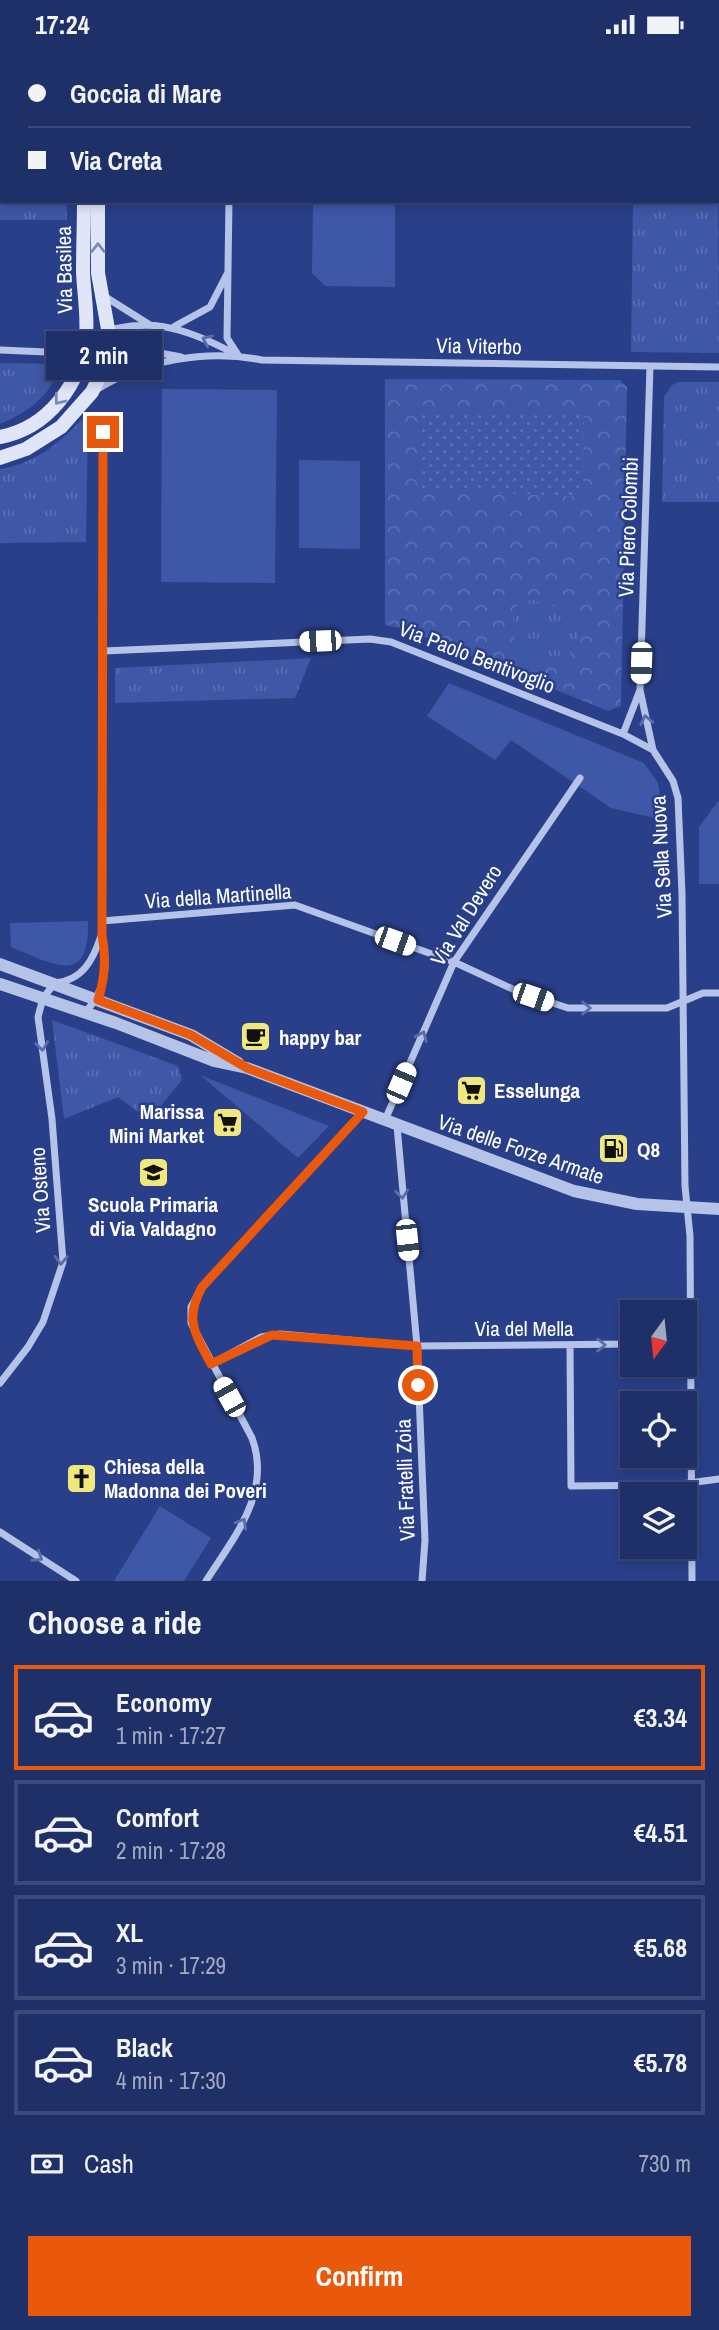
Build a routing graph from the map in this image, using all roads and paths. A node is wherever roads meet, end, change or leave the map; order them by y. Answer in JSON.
{"nodes":[{"id":1,"x":84,"y":203,"type":"edge"},
{"id":2,"x":98,"y":203,"type":"edge"},
{"id":3,"x":229,"y":203,"type":"edge"},
{"id":4,"x":229,"y":270,"type":"junction"},
{"id":5,"x":101,"y":294,"type":"junction"},
{"id":6,"x":151,"y":325,"type":"junction"},
{"id":7,"x":176,"y":326,"type":"junction"},
{"id":8,"x":108,"y":336,"type":"junction"},
{"id":9,"x":86,"y":339,"type":"junction"},
{"id":10,"x":0,"y":351,"type":"edge"},
{"id":11,"x":70,"y":353,"type":"dead end"},
{"id":12,"x":238,"y":356,"type":"junction"},
{"id":13,"x":185,"y":358,"type":"junction"},
{"id":14,"x":650,"y":366,"type":"junction"},
{"id":15,"x":719,"y":367,"type":"edge"},
{"id":16,"x":92,"y":393,"type":"junction"},
{"id":17,"x":103,"y":425,"type":"dead end"},
{"id":18,"x":0,"y":437,"type":"edge"},
{"id":19,"x":0,"y":458,"type":"edge"},
{"id":20,"x":104,"y":651,"type":"junction"},
{"id":21,"x":640,"y":689,"type":"junction"},
{"id":22,"x":623,"y":734,"type":"junction"},
{"id":23,"x":653,"y":750,"type":"junction"},
{"id":24,"x":580,"y":778,"type":"dead end"},
{"id":25,"x":102,"y":921,"type":"junction"},
{"id":26,"x":102,"y":935,"type":"junction"},
{"id":27,"x":454,"y":962,"type":"junction"},
{"id":28,"x":0,"y":964,"type":"edge"},
{"id":29,"x":55,"y":983,"type":"junction"},
{"id":30,"x":0,"y":984,"type":"edge"},
{"id":31,"x":719,"y":993,"type":"edge"},
{"id":32,"x":43,"y":998,"type":"junction"},
{"id":33,"x":98,"y":1000,"type":"junction"},
{"id":34,"x":683,"y":1003,"type":"junction"},
{"id":35,"x":85,"y":1012,"type":"junction"},
{"id":36,"x":133,"y":1013,"type":"junction"},
{"id":37,"x":134,"y":1030,"type":"junction"},
{"id":38,"x":191,"y":1035,"type":"junction"},
{"id":39,"x":179,"y":1047,"type":"junction"},
{"id":40,"x":247,"y":1068,"type":"junction"},
{"id":41,"x":363,"y":1112,"type":"junction"},
{"id":42,"x":391,"y":1123,"type":"junction"},
{"id":43,"x":687,"y":1209,"type":"junction"},
{"id":44,"x":719,"y":1209,"type":"edge"},
{"id":45,"x":688,"y":1300,"type":"edge"},
{"id":46,"x":620,"y":1344,"type":"edge"},
{"id":47,"x":570,"y":1345,"type":"junction"},
{"id":48,"x":417,"y":1346,"type":"junction"},
{"id":49,"x":211,"y":1364,"type":"junction"},
{"id":50,"x":689,"y":1377,"type":"edge"},
{"id":51,"x":0,"y":1383,"type":"edge"},
{"id":52,"x":719,"y":1479,"type":"edge"},
{"id":53,"x":691,"y":1482,"type":"edge"},
{"id":54,"x":697,"y":1482,"type":"edge"},
{"id":55,"x":620,"y":1485,"type":"edge"},
{"id":56,"x":0,"y":1532,"type":"edge"},
{"id":57,"x":692,"y":1559,"type":"edge"},
{"id":58,"x":76,"y":1581,"type":"edge"},
{"id":59,"x":206,"y":1581,"type":"edge"},
{"id":60,"x":422,"y":1581,"type":"edge"},
{"id":61,"x":692,"y":1581,"type":"edge"}],
"edges":[{"from":1,"to":9,"type":"main road","name":"Via Basilea"},
{"from":5,"to":2,"type":"main road","name":"Via Basilea","one_way":true},
{"from":3,"to":4,"type":"street"},
{"from":4,"to":7,"type":"street"},
{"from":4,"to":12,"type":"street"},
{"from":5,"to":6,"type":"street","name":"Via Viterbo"},
{"from":5,"to":8,"type":"main road","name":"Via Basilea"},
{"from":6,"to":7,"type":"street","name":"Via Viterbo"},
{"from":6,"to":8,"type":"street","name":"Via Viterbo"},
{"from":12,"to":7,"type":"street","name":"Via Viterbo","one_way":true},
{"from":8,"to":9,"type":"street","name":"Via Basilea"},
{"from":8,"to":9,"type":"street","name":"Via Basilea"},
{"from":8,"to":13,"type":"street","name":"Via Viterbo"},
{"from":8,"to":16,"type":"main road"},
{"from":9,"to":18,"type":"main road","one_way":true},
{"from":10,"to":11,"type":"street"},
{"from":12,"to":13,"type":"street","name":"Via Viterbo"},
{"from":12,"to":14,"type":"street","name":"Via Viterbo"},
{"from":13,"to":16,"type":"street","name":"Via Viterbo"},
{"from":14,"to":15,"type":"street","name":"Via Viterbo"},
{"from":14,"to":21,"type":"street","name":"Via Piero Colombi"},
{"from":16,"to":19,"type":"main road"},
{"from":17,"to":20,"type":"street"},
{"from":20,"to":22,"type":"street","name":"Via Paolo Bentivoglio"},
{"from":20,"to":25,"type":"street"},
{"from":21,"to":22,"type":"street","name":"Via Piero Colombi"},
{"from":23,"to":21,"type":"street","name":"Via Piero Colombi","one_way":true},
{"from":22,"to":23,"type":"street","name":"Via Sella Nuova"},
{"from":23,"to":34,"type":"street","name":"Via Sella Nuova"},
{"from":24,"to":27,"type":"street","name":"Via Val Devero"},
{"from":25,"to":26,"type":"street"},
{"from":25,"to":27,"type":"street","name":"Via della Martinella"},
{"from":26,"to":29,"type":"street"},
{"from":26,"to":33,"type":"street"},
{"from":27,"to":34,"type":"street","name":"Via della Martinella","one_way":true},
{"from":42,"to":27,"type":"street","name":"Via Val Devero","one_way":true},
{"from":28,"to":29,"type":"street"},
{"from":29,"to":32,"type":"street"},
{"from":29,"to":33,"type":"street"},
{"from":30,"to":32,"type":"street","name":"Via delle Forze Armate"},
{"from":31,"to":34,"type":"street"},
{"from":32,"to":35,"type":"street","name":"Via delle Forze Armate"},
{"from":32,"to":51,"type":"street","name":"Via Osteno","one_way":true},
{"from":33,"to":35,"type":"street"},
{"from":33,"to":36,"type":"street"},
{"from":34,"to":43,"type":"street","name":"Via Sella Nuova"},
{"from":35,"to":37,"type":"street","name":"Via delle Forze Armate"},
{"from":36,"to":37,"type":"street"},
{"from":36,"to":38,"type":"street"},
{"from":37,"to":39,"type":"street","name":"Via delle Forze Armate"},
{"from":38,"to":39,"type":"street"},
{"from":38,"to":40,"type":"street"},
{"from":39,"to":40,"type":"street","name":"Via delle Forze Armate"},
{"from":40,"to":41,"type":"street","name":"Via delle Forze Armate"},
{"from":41,"to":42,"type":"street","name":"Via delle Forze Armate"},
{"from":41,"to":49,"type":"street"},
{"from":42,"to":43,"type":"street","name":"Via delle Forze Armate"},
{"from":42,"to":48,"type":"street","name":"Via Fratelli Zoia","one_way":true},
{"from":43,"to":44,"type":"street","name":"Via delle Forze Armate"},
{"from":43,"to":45,"type":"street","name":"Via Sella Nuova"},
{"from":47,"to":46,"type":"street","name":"Via del Mella","one_way":true},
{"from":47,"to":48,"type":"street","name":"Via del Mella"},
{"from":47,"to":55,"type":"street"},
{"from":48,"to":49,"type":"street","name":"Via del Mella"},
{"from":48,"to":60,"type":"street","name":"Via Fratelli Zoia"},
{"from":59,"to":49,"type":"street","one_way":true},
{"from":50,"to":53,"type":"street","name":"Via Sella Nuova"},
{"from":52,"to":54,"type":"street"},
{"from":56,"to":58,"type":"street","one_way":true},
{"from":57,"to":61,"type":"street","name":"Via Sella Nuova"}]}
